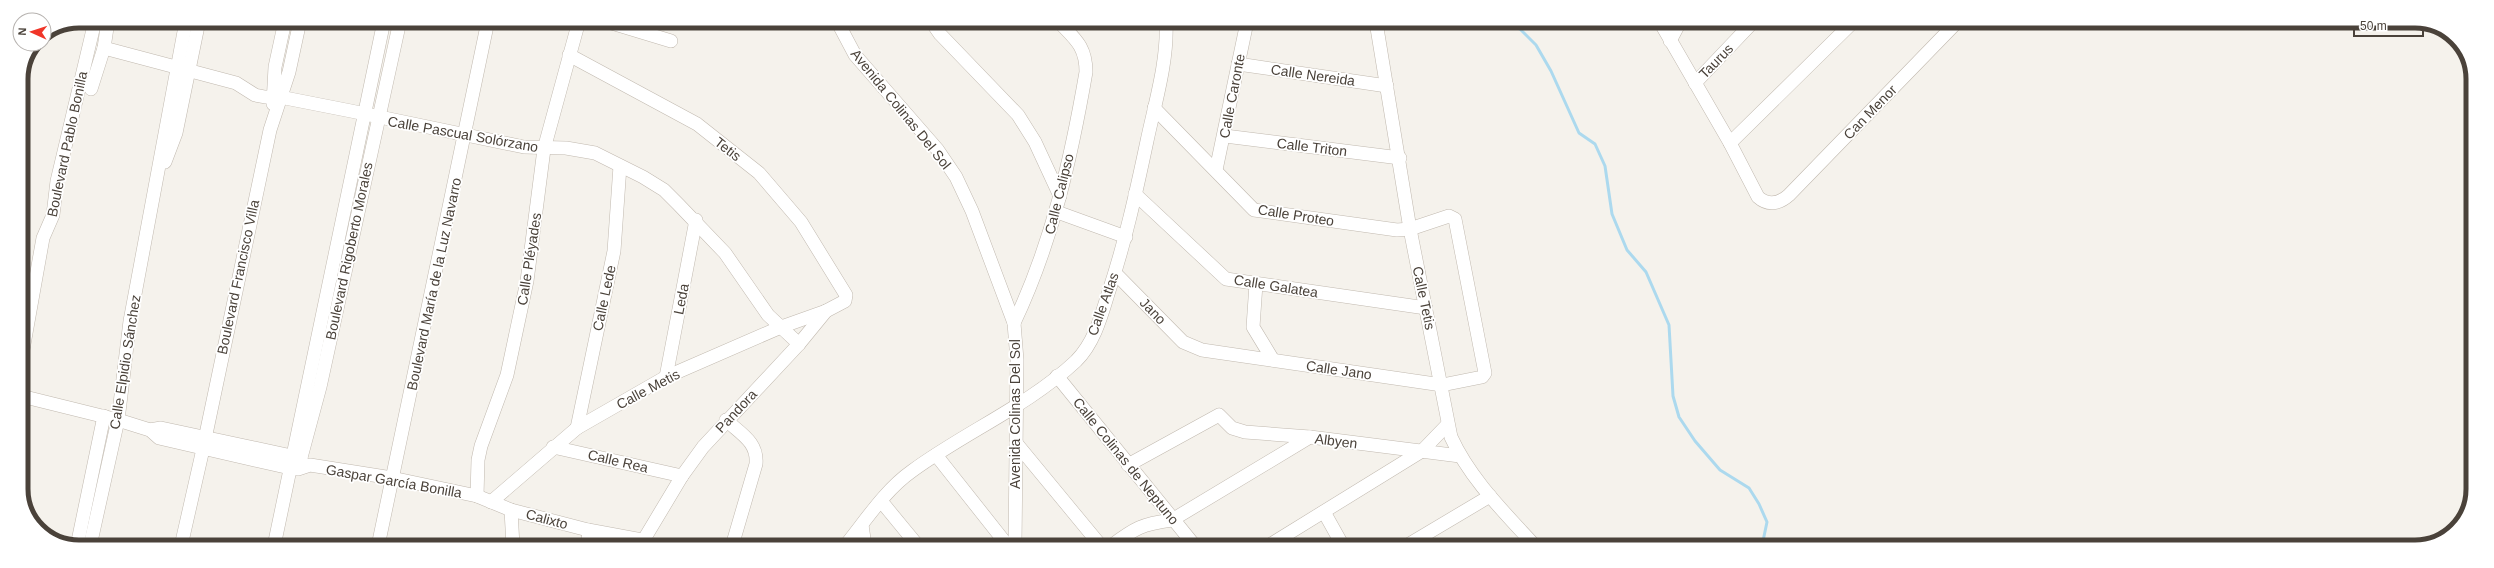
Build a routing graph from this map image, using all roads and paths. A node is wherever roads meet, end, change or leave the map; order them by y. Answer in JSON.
{"nodes":[{"id":1,"x":93,"y":28,"type":"edge"},
{"id":2,"x":107,"y":28,"type":"edge"},
{"id":3,"x":184,"y":28,"type":"edge"},
{"id":4,"x":198,"y":28,"type":"edge"},
{"id":5,"x":283,"y":28,"type":"edge"},
{"id":6,"x":298,"y":28,"type":"edge"},
{"id":7,"x":382,"y":28,"type":"edge"},
{"id":8,"x":398,"y":28,"type":"edge"},
{"id":9,"x":487,"y":28,"type":"edge"},
{"id":10,"x":577,"y":28,"type":"edge"},
{"id":11,"x":628,"y":28,"type":"edge"},
{"id":12,"x":842,"y":28,"type":"edge"},
{"id":13,"x":936,"y":28,"type":"edge"},
{"id":14,"x":1064,"y":28,"type":"edge"},
{"id":15,"x":1166,"y":28,"type":"edge"},
{"id":16,"x":1246,"y":28,"type":"edge"},
{"id":17,"x":1377,"y":28,"type":"edge"},
{"id":18,"x":1663,"y":28,"type":"edge"},
{"id":19,"x":1677,"y":28,"type":"edge"},
{"id":20,"x":1747,"y":28,"type":"edge"},
{"id":21,"x":1847,"y":28,"type":"edge"},
{"id":22,"x":1951,"y":28,"type":"edge"},
{"id":23,"x":671,"y":41,"type":"dead end"},
{"id":24,"x":1670,"y":41,"type":"junction"},
{"id":25,"x":104,"y":48,"type":"junction"},
{"id":26,"x":569,"y":55,"type":"junction"},
{"id":27,"x":1238,"y":64,"type":"junction"},
{"id":28,"x":176,"y":66,"type":"junction"},
{"id":29,"x":190,"y":70,"type":"junction"},
{"id":30,"x":1695,"y":83,"type":"junction"},
{"id":31,"x":1387,"y":86,"type":"junction"},
{"id":32,"x":90,"y":89,"type":"dead end"},
{"id":33,"x":277,"y":97,"type":"junction"},
{"id":34,"x":1154,"y":108,"type":"junction"},
{"id":35,"x":363,"y":114,"type":"junction"},
{"id":36,"x":377,"y":118,"type":"junction"},
{"id":37,"x":465,"y":136,"type":"junction"},
{"id":38,"x":1225,"y":136,"type":"junction"},
{"id":39,"x":1730,"y":144,"type":"junction"},
{"id":40,"x":544,"y":149,"type":"junction"},
{"id":41,"x":1400,"y":158,"type":"junction"},
{"id":42,"x":620,"y":166,"type":"junction"},
{"id":43,"x":1216,"y":170,"type":"junction"},
{"id":44,"x":157,"y":178,"type":"junction"},
{"id":45,"x":1135,"y":194,"type":"junction"},
{"id":46,"x":1060,"y":196,"type":"junction"},
{"id":47,"x":1057,"y":212,"type":"junction"},
{"id":48,"x":696,"y":220,"type":"junction"},
{"id":49,"x":1410,"y":228,"type":"junction"},
{"id":50,"x":1126,"y":237,"type":"junction"},
{"id":51,"x":1115,"y":273,"type":"junction"},
{"id":52,"x":1256,"y":284,"type":"junction"},
{"id":53,"x":844,"y":291,"type":"joint"},
{"id":54,"x":1426,"y":308,"type":"junction"},
{"id":55,"x":826,"y":311,"type":"junction"},
{"id":56,"x":28,"y":322,"type":"edge"},
{"id":57,"x":1014,"y":323,"type":"junction"},
{"id":58,"x":781,"y":327,"type":"junction"},
{"id":59,"x":799,"y":344,"type":"junction"},
{"id":60,"x":1193,"y":347,"type":"joint"},
{"id":61,"x":1273,"y":360,"type":"junction"},
{"id":62,"x":1057,"y":376,"type":"junction"},
{"id":63,"x":1484,"y":376,"type":"joint"},
{"id":64,"x":666,"y":377,"type":"junction"},
{"id":65,"x":1442,"y":385,"type":"junction"},
{"id":66,"x":28,"y":398,"type":"edge"},
{"id":67,"x":1015,"y":407,"type":"junction"},
{"id":68,"x":104,"y":416,"type":"junction"},
{"id":69,"x":118,"y":420,"type":"junction"},
{"id":70,"x":726,"y":420,"type":"junction"},
{"id":71,"x":1448,"y":424,"type":"junction"},
{"id":72,"x":577,"y":428,"type":"junction"},
{"id":73,"x":1310,"y":437,"type":"junction"},
{"id":74,"x":1016,"y":443,"type":"junction"},
{"id":75,"x":204,"y":444,"type":"junction"},
{"id":76,"x":553,"y":447,"type":"junction"},
{"id":77,"x":1422,"y":451,"type":"junction"},
{"id":78,"x":936,"y":456,"type":"junction"},
{"id":79,"x":1460,"y":456,"type":"junction"},
{"id":80,"x":297,"y":465,"type":"junction"},
{"id":81,"x":1128,"y":465,"type":"junction"},
{"id":82,"x":682,"y":476,"type":"junction"},
{"id":83,"x":392,"y":478,"type":"junction"},
{"id":84,"x":477,"y":496,"type":"junction"},
{"id":85,"x":1490,"y":496,"type":"junction"},
{"id":86,"x":881,"y":501,"type":"junction"},
{"id":87,"x":491,"y":502,"type":"junction"},
{"id":88,"x":511,"y":510,"type":"junction"},
{"id":89,"x":1324,"y":512,"type":"junction"},
{"id":90,"x":1172,"y":520,"type":"junction"},
{"id":91,"x":862,"y":526,"type":"junction"},
{"id":92,"x":588,"y":530,"type":"junction"},
{"id":93,"x":78,"y":540,"type":"edge"},
{"id":94,"x":91,"y":540,"type":"edge"},
{"id":95,"x":182,"y":540,"type":"edge"},
{"id":96,"x":276,"y":540,"type":"edge"},
{"id":97,"x":379,"y":540,"type":"edge"},
{"id":98,"x":513,"y":540,"type":"edge"},
{"id":99,"x":588,"y":540,"type":"edge"},
{"id":100,"x":629,"y":540,"type":"edge"},
{"id":101,"x":643,"y":540,"type":"edge"},
{"id":102,"x":734,"y":540,"type":"edge"},
{"id":103,"x":850,"y":540,"type":"edge"},
{"id":104,"x":864,"y":540,"type":"edge"},
{"id":105,"x":913,"y":540,"type":"edge"},
{"id":106,"x":1003,"y":540,"type":"edge"},
{"id":107,"x":1015,"y":540,"type":"edge"},
{"id":108,"x":1096,"y":540,"type":"edge"},
{"id":109,"x":1119,"y":540,"type":"edge"},
{"id":110,"x":1190,"y":540,"type":"edge"},
{"id":111,"x":1278,"y":540,"type":"edge"},
{"id":112,"x":1340,"y":540,"type":"edge"},
{"id":113,"x":1416,"y":540,"type":"edge"},
{"id":114,"x":1530,"y":540,"type":"edge"}],
"edges":[{"from":1,"to":56,"type":"street","name":"Boulevard Pablo Bonilla"},
{"from":2,"to":25,"type":"street","name":"Boulevard Pablo Bonilla"},
{"from":3,"to":28,"type":"street","name":"Calle Elpidio Sánchez"},
{"from":4,"to":29,"type":"street","name":"Calle Elpidio Sánchez"},
{"from":5,"to":33,"type":"street","name":"Boulevard Francisco Villa"},
{"from":6,"to":33,"type":"street","name":"Boulevard Francisco Villa"},
{"from":7,"to":35,"type":"street","name":"Boulevard Rigoberto Morales"},
{"from":8,"to":36,"type":"street","name":"Boulevard Rigoberto Morales"},
{"from":9,"to":37,"type":"street","name":"Boulevard María de la Luz Navarro"},
{"from":10,"to":26,"type":"street","name":"Calle Pléyades"},
{"from":11,"to":23,"type":"street"},
{"from":12,"to":57,"type":"street","name":"Avenida Colinas Del Sol"},
{"from":13,"to":46,"type":"street"},
{"from":14,"to":46,"type":"street","name":"Calle Calipso"},
{"from":15,"to":34,"type":"street","name":"Calle Atlas"},
{"from":16,"to":27,"type":"street","name":"Calle Caronte"},
{"from":17,"to":31,"type":"street","name":"Calle Tetis"},
{"from":18,"to":24,"type":"street"},
{"from":19,"to":24,"type":"street"},
{"from":20,"to":30,"type":"street","name":"Taurus"},
{"from":21,"to":39,"type":"street"},
{"from":22,"to":39,"type":"street","name":"Can Menor"},
{"from":24,"to":30,"type":"street"},
{"from":25,"to":28,"type":"street","name":"Calle Pascual Solórzano"},
{"from":25,"to":32,"type":"street","name":"Boulevard Pablo Bonilla"},
{"from":26,"to":40,"type":"street","name":"Calle Pléyades"},
{"from":26,"to":53,"type":"street","name":"Tetis"},
{"from":27,"to":31,"type":"street","name":"Calle Nereida"},
{"from":27,"to":38,"type":"street","name":"Calle Caronte"},
{"from":28,"to":29,"type":"street","name":"Calle Pascual Solórzano"},
{"from":28,"to":44,"type":"street","name":"Calle Elpidio Sánchez"},
{"from":29,"to":33,"type":"street","name":"Calle Pascual Solórzano"},
{"from":29,"to":44,"type":"street","name":"Calle Elpidio Sánchez"},
{"from":30,"to":39,"type":"street"},
{"from":31,"to":41,"type":"street","name":"Calle Tetis"},
{"from":33,"to":35,"type":"street","name":"Calle Pascual Solórzano"},
{"from":33,"to":75,"type":"street","name":"Boulevard Francisco Villa"},
{"from":34,"to":43,"type":"street","name":"Calle Proteo"},
{"from":34,"to":45,"type":"street","name":"Calle Atlas"},
{"from":35,"to":36,"type":"street","name":"Calle Pascual Solórzano"},
{"from":35,"to":80,"type":"street","name":"Boulevard Rigoberto Morales"},
{"from":36,"to":37,"type":"street","name":"Calle Pascual Solórzano"},
{"from":36,"to":80,"type":"street","name":"Boulevard Rigoberto Morales"},
{"from":37,"to":40,"type":"street","name":"Calle Pascual Solórzano"},
{"from":37,"to":83,"type":"street","name":"Boulevard María de la Luz Navarro"},
{"from":38,"to":41,"type":"street","name":"Calle Triton"},
{"from":38,"to":43,"type":"street","name":"Calle Caronte"},
{"from":40,"to":42,"type":"street","name":"Calle Pascual Solórzano"},
{"from":40,"to":84,"type":"street","name":"Calle Pléyades"},
{"from":41,"to":49,"type":"street","name":"Calle Tetis"},
{"from":42,"to":48,"type":"street","name":"Calle Pascual Solórzano"},
{"from":42,"to":72,"type":"street","name":"Calle Lede"},
{"from":43,"to":49,"type":"street","name":"Calle Proteo"},
{"from":44,"to":69,"type":"street","name":"Calle Elpidio Sánchez"},
{"from":45,"to":50,"type":"street","name":"Calle Atlas"},
{"from":45,"to":52,"type":"street","name":"Calle Galatea"},
{"from":46,"to":47,"type":"street","name":"Calle Calipso"},
{"from":47,"to":50,"type":"street"},
{"from":47,"to":57,"type":"street","name":"Calle Calipso"},
{"from":48,"to":58,"type":"street","name":"Calle Pascual Solórzano"},
{"from":48,"to":64,"type":"street","name":"Leda"},
{"from":49,"to":54,"type":"street","name":"Calle Tetis"},
{"from":49,"to":63,"type":"street","name":"Calle Proteo"},
{"from":50,"to":51,"type":"street","name":"Calle Atlas"},
{"from":51,"to":60,"type":"street","name":"Jano"},
{"from":51,"to":62,"type":"street","name":"Calle Atlas"},
{"from":52,"to":54,"type":"street","name":"Calle Galatea"},
{"from":52,"to":61,"type":"street"},
{"from":53,"to":55,"type":"street","name":"Pandora"},
{"from":54,"to":65,"type":"street","name":"Calle Tetis"},
{"from":55,"to":58,"type":"street","name":"Calle Metis"},
{"from":55,"to":59,"type":"street","name":"Pandora"},
{"from":57,"to":67,"type":"street","name":"Avenida Colinas Del Sol"},
{"from":58,"to":59,"type":"street","name":"Calle Pascual Solórzano"},
{"from":58,"to":64,"type":"street","name":"Calle Metis"},
{"from":59,"to":70,"type":"street","name":"Pandora"},
{"from":60,"to":61,"type":"street","name":"Calle Jano"},
{"from":61,"to":65,"type":"street","name":"Calle Jano"},
{"from":62,"to":67,"type":"street","name":"Calle Atlas"},
{"from":62,"to":81,"type":"street","name":"Calle Colinas de Neptuno"},
{"from":63,"to":65,"type":"street","name":"Calle Jano"},
{"from":64,"to":72,"type":"street","name":"Calle Metis"},
{"from":65,"to":71,"type":"street","name":"Calle Tetis"},
{"from":66,"to":68,"type":"street","name":"Gaspar García Bonilla"},
{"from":67,"to":74,"type":"street","name":"Avenida Colinas Del Sol"},
{"from":67,"to":78,"type":"street","name":"Calle Atlas"},
{"from":68,"to":69,"type":"street","name":"Gaspar García Bonilla"},
{"from":68,"to":93,"type":"street","name":"Calle Elpidio Sánchez"},
{"from":69,"to":75,"type":"street","name":"Gaspar García Bonilla"},
{"from":69,"to":94,"type":"street","name":"Calle Elpidio Sánchez"},
{"from":70,"to":82,"type":"street","name":"Pandora"},
{"from":70,"to":102,"type":"street"},
{"from":71,"to":77,"type":"street"},
{"from":71,"to":79,"type":"street","name":"Calle Tetis"},
{"from":72,"to":76,"type":"street","name":"Calle Metis"},
{"from":73,"to":77,"type":"street","name":"Albyen"},
{"from":73,"to":81,"type":"street","name":"Albyen"},
{"from":73,"to":90,"type":"street"},
{"from":74,"to":107,"type":"street","name":"Avenida Colinas Del Sol"},
{"from":74,"to":108,"type":"street"},
{"from":75,"to":80,"type":"street","name":"Gaspar García Bonilla"},
{"from":75,"to":95,"type":"street","name":"Boulevard Francisco Villa"},
{"from":76,"to":82,"type":"street","name":"Calle Rea"},
{"from":76,"to":87,"type":"street","name":"Calle Metis"},
{"from":77,"to":79,"type":"street","name":"Albyen"},
{"from":77,"to":89,"type":"street"},
{"from":78,"to":86,"type":"street","name":"Calle Atlas"},
{"from":78,"to":106,"type":"street"},
{"from":79,"to":85,"type":"street","name":"Calle Tetis"},
{"from":80,"to":83,"type":"street","name":"Gaspar García Bonilla"},
{"from":80,"to":96,"type":"street","name":"Boulevard Rigoberto Morales"},
{"from":81,"to":90,"type":"street","name":"Calle Colinas de Neptuno"},
{"from":82,"to":101,"type":"street","name":"Pandora"},
{"from":83,"to":84,"type":"street","name":"Gaspar García Bonilla"},
{"from":83,"to":97,"type":"street","name":"Boulevard María de la Luz Navarro"},
{"from":84,"to":87,"type":"street","name":"Calixto"},
{"from":85,"to":113,"type":"street"},
{"from":85,"to":114,"type":"street","name":"Calle Tetis"},
{"from":86,"to":91,"type":"street","name":"Calle Atlas"},
{"from":86,"to":105,"type":"street"},
{"from":87,"to":88,"type":"street","name":"Calixto"},
{"from":88,"to":92,"type":"street","name":"Calixto"},
{"from":88,"to":98,"type":"street"},
{"from":89,"to":111,"type":"street"},
{"from":89,"to":112,"type":"street"},
{"from":90,"to":109,"type":"street"},
{"from":90,"to":110,"type":"street","name":"Calle Colinas de Neptuno"},
{"from":91,"to":103,"type":"street","name":"Calle Atlas"},
{"from":91,"to":104,"type":"street"},
{"from":92,"to":99,"type":"street"},
{"from":92,"to":100,"type":"street","name":"Calixto"}]}
